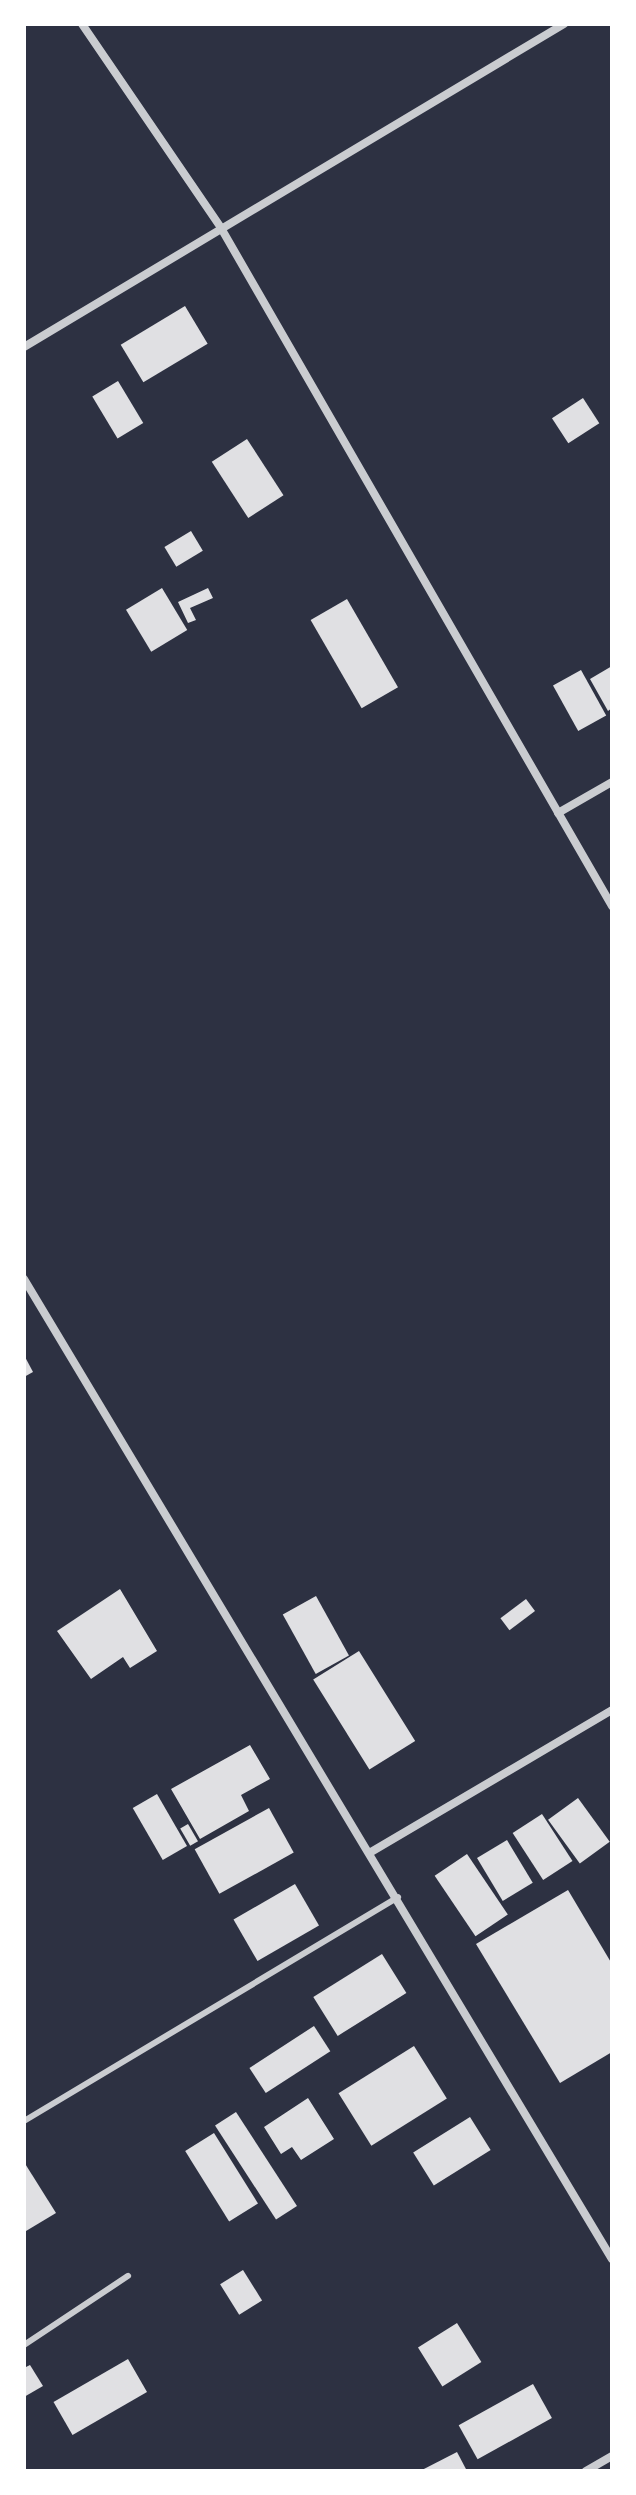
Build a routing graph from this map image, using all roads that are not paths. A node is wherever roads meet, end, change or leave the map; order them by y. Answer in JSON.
{"nodes":[{"id":1,"x":82,"y":24,"type":"edge"},
{"id":2,"x":564,"y":24,"type":"edge"},
{"id":3,"x":221,"y":228,"type":"junction"},
{"id":4,"x":24,"y":347,"type":"edge"},
{"id":5,"x":612,"y":782,"type":"edge"},
{"id":6,"x":558,"y":813,"type":"junction"},
{"id":7,"x":612,"y":906,"type":"edge"},
{"id":8,"x":24,"y":1279,"type":"edge"},
{"id":9,"x":612,"y":1710,"type":"edge"},
{"id":10,"x":371,"y":1852,"type":"junction"},
{"id":11,"x":398,"y":1897,"type":"junction"},
{"id":12,"x":24,"y":2121,"type":"edge"},
{"id":13,"x":612,"y":2259,"type":"edge"},
{"id":14,"x":128,"y":2276,"type":"dead end"},
{"id":15,"x":24,"y":2345,"type":"edge"},
{"id":16,"x":612,"y":2456,"type":"edge"},
{"id":17,"x":586,"y":2471,"type":"edge"}],
"edges":[{"from":1,"to":3,"type":"street"},
{"from":2,"to":3,"type":"street"},
{"from":3,"to":4,"type":"street"},
{"from":3,"to":6,"type":"street"},
{"from":5,"to":6,"type":"street"},
{"from":6,"to":7,"type":"street"},
{"from":8,"to":10,"type":"street"},
{"from":9,"to":10,"type":"street"},
{"from":10,"to":11,"type":"street"},
{"from":11,"to":12,"type":"lane"},
{"from":11,"to":13,"type":"street"},
{"from":14,"to":15,"type":"lane"},
{"from":16,"to":17,"type":"street"}]}
